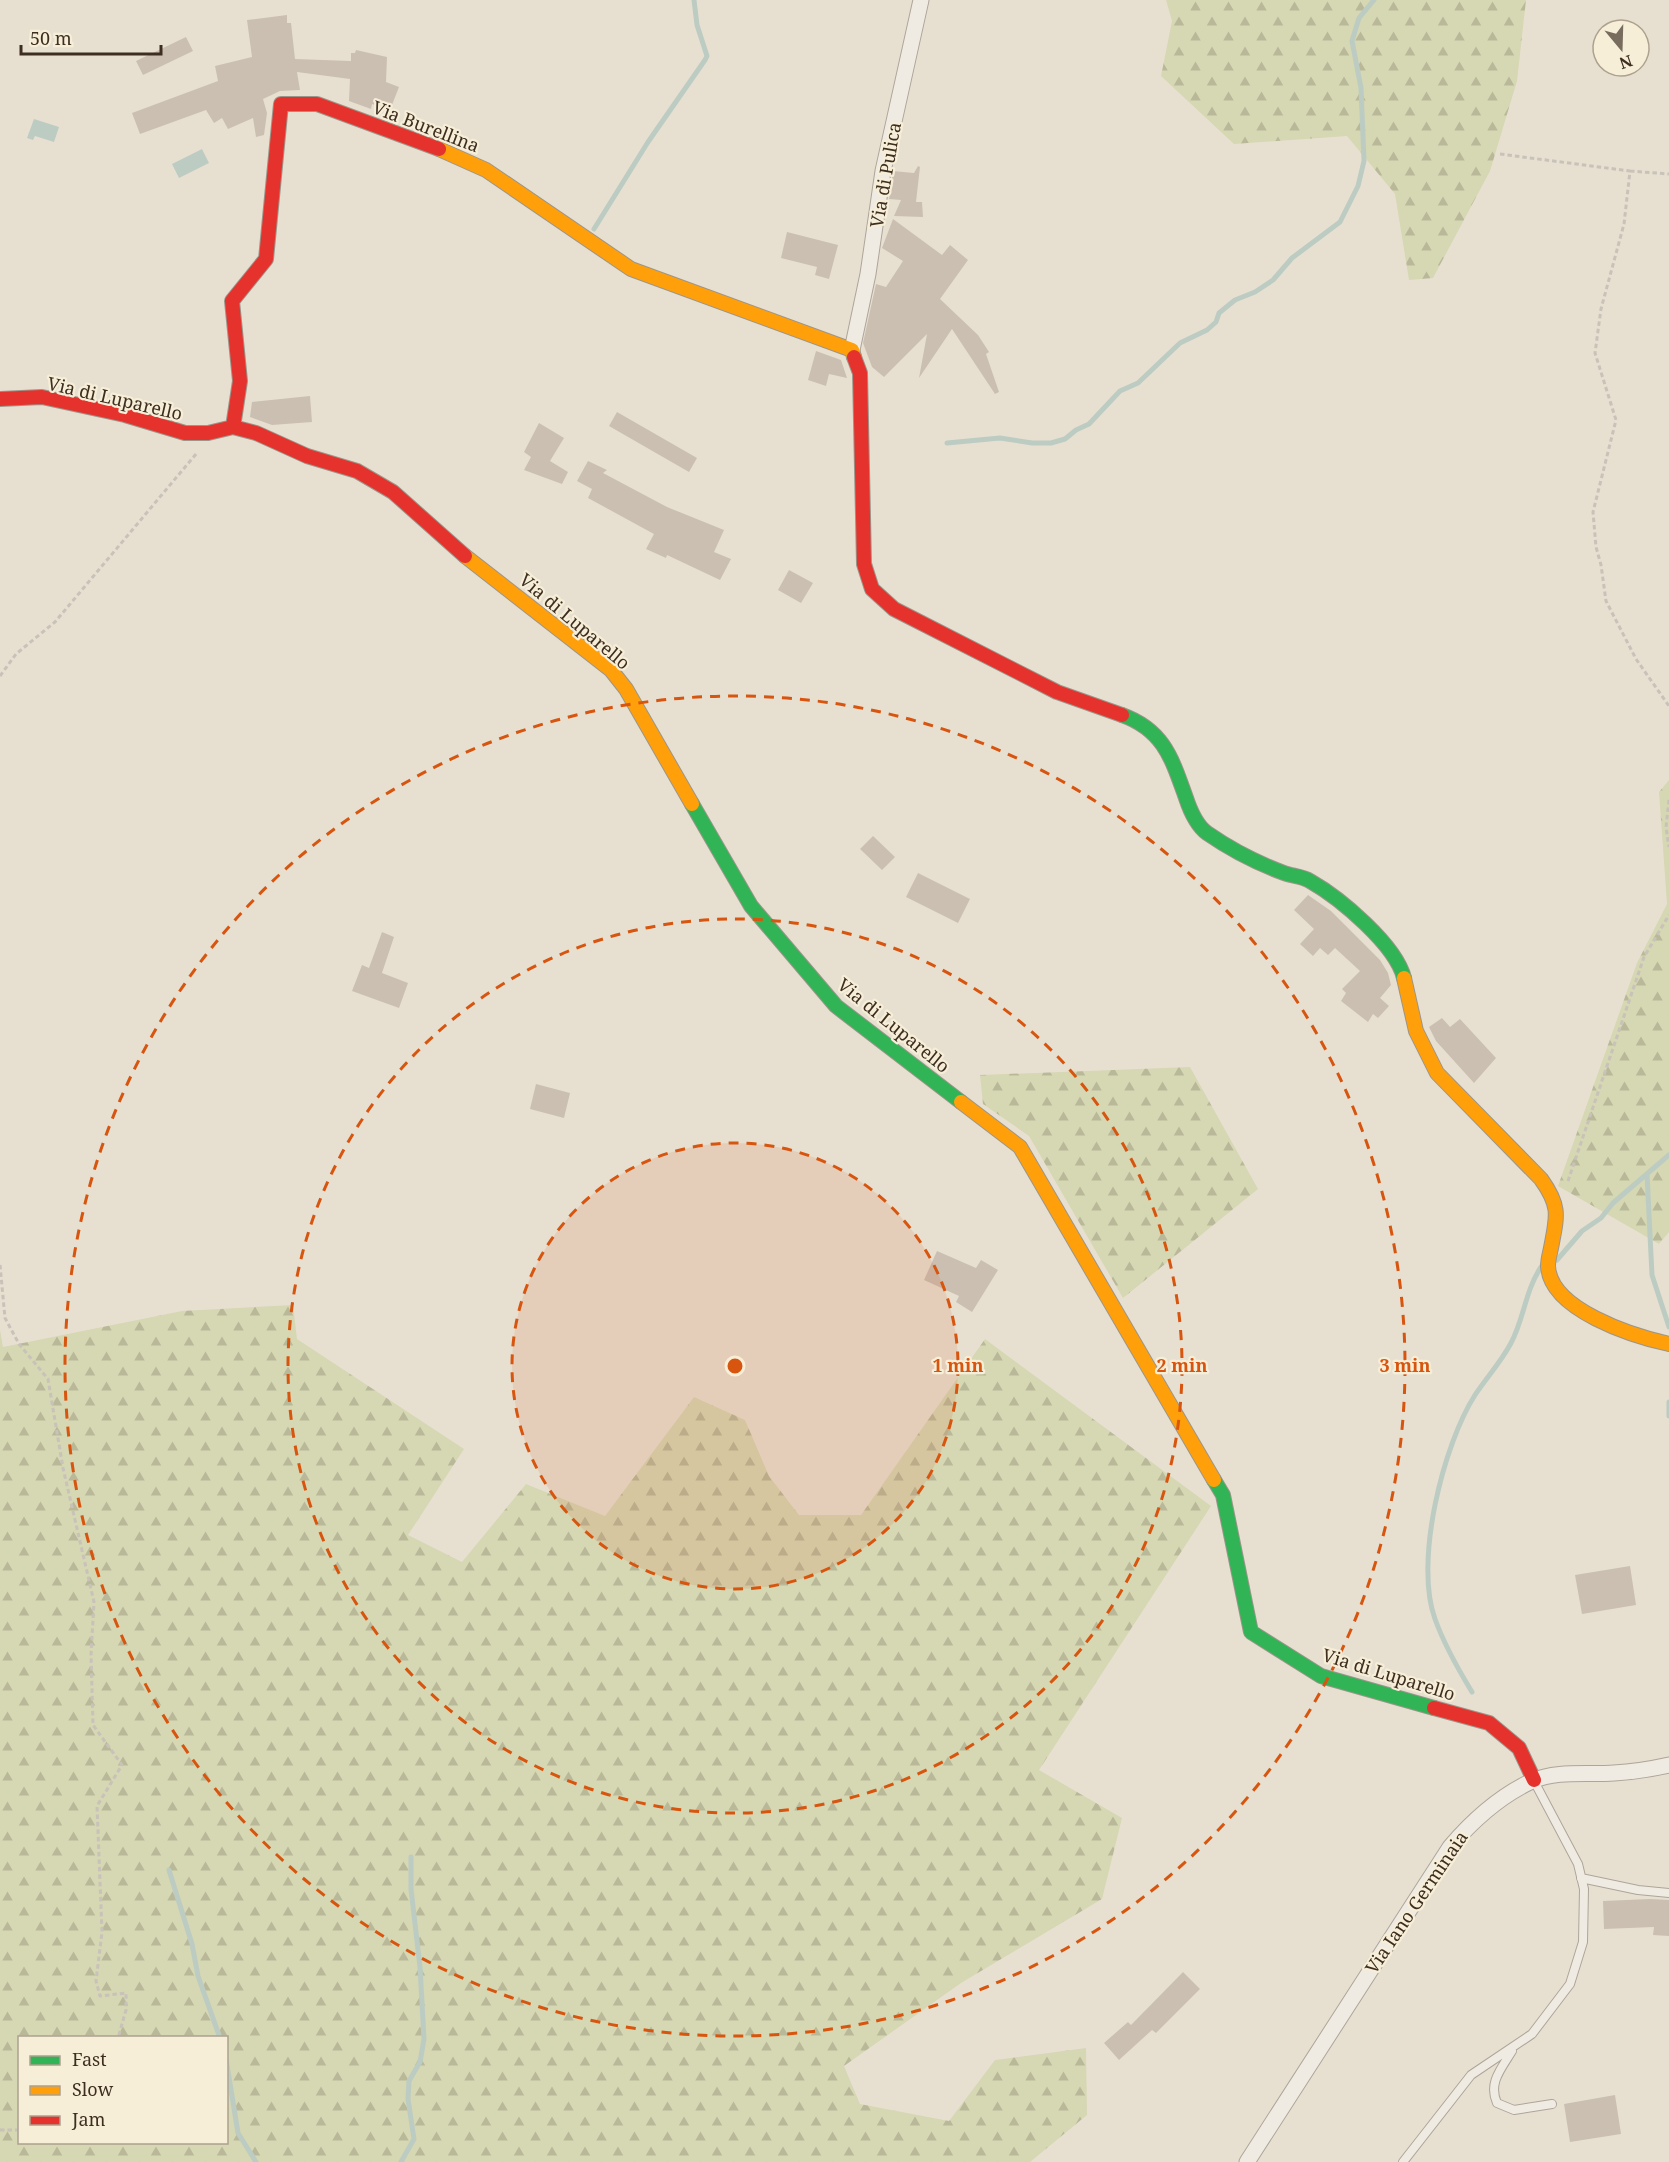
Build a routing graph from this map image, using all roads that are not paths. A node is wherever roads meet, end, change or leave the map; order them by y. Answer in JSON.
{"nodes":[{"id":1,"x":921,"y":0,"type":"edge"},
{"id":2,"x":852,"y":350,"type":"junction"},
{"id":3,"x":0,"y":399,"type":"edge"},
{"id":4,"x":233,"y":427,"type":"junction"},
{"id":5,"x":1669,"y":1344,"type":"edge"},
{"id":6,"x":1669,"y":1765,"type":"edge"},
{"id":7,"x":1534,"y":1780,"type":"junction"},
{"id":8,"x":1581,"y":1878,"type":"junction"},
{"id":9,"x":1669,"y":1893,"type":"edge"},
{"id":10,"x":1514,"y":2047,"type":"junction"},
{"id":11,"x":1552,"y":2104,"type":"dead end"},
{"id":12,"x":1247,"y":2162,"type":"edge"},
{"id":13,"x":1403,"y":2162,"type":"edge"}],
"edges":[{"from":1,"to":2,"type":"street","name":"Via di Pulica"},
{"from":2,"to":4,"type":"street","name":"Via Burellina"},
{"from":2,"to":5,"type":"street"},
{"from":3,"to":4,"type":"street","name":"Via di Luparello"},
{"from":4,"to":7,"type":"street","name":"Via di Luparello"},
{"from":6,"to":7,"type":"street","name":"Via Iano Germinaia"},
{"from":7,"to":8,"type":"lane"},
{"from":7,"to":12,"type":"street","name":"Via Iano Germinaia"},
{"from":8,"to":9,"type":"lane"},
{"from":8,"to":10,"type":"lane"},
{"from":10,"to":11,"type":"lane"},
{"from":10,"to":13,"type":"lane"}]}
